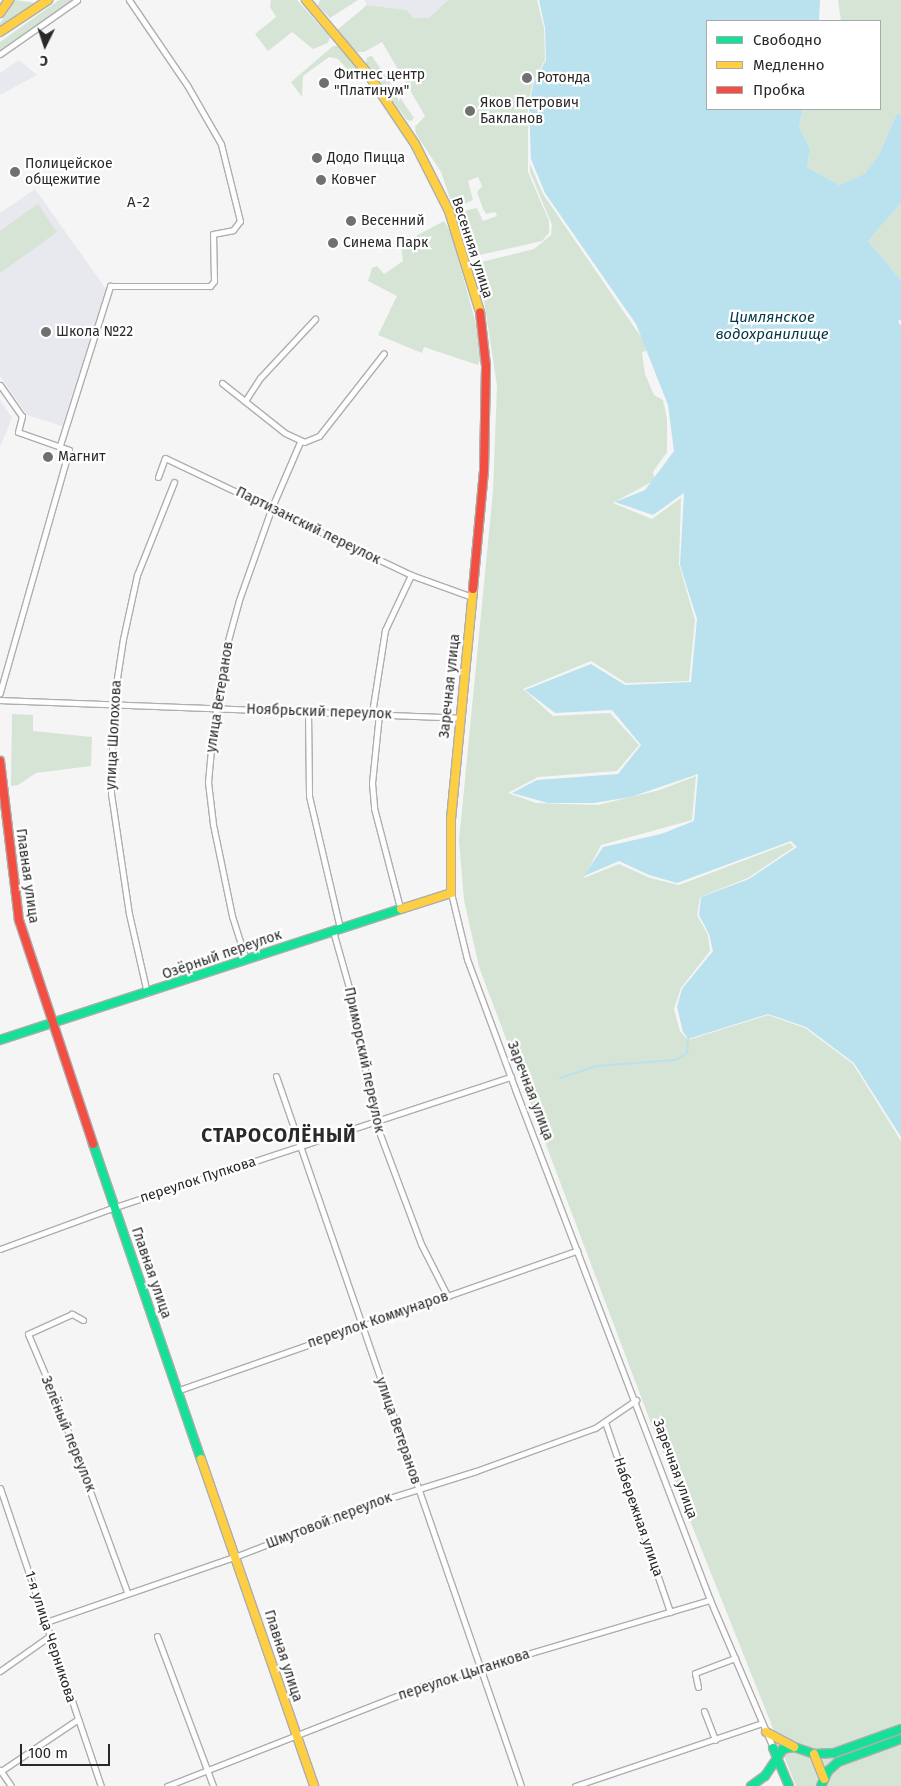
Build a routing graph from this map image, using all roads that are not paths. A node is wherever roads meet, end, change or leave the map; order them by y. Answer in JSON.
{"nodes":[{"id":1,"x":9,"y":0,"type":"edge"},
{"id":2,"x":48,"y":0,"type":"edge"},
{"id":3,"x":78,"y":0,"type":"edge"},
{"id":4,"x":129,"y":0,"type":"edge"},
{"id":5,"x":306,"y":0,"type":"edge"},
{"id":6,"x":0,"y":13,"type":"edge"},
{"id":7,"x":0,"y":32,"type":"edge"},
{"id":8,"x":0,"y":54,"type":"edge"},
{"id":9,"x":315,"y":319,"type":"dead end"},
{"id":10,"x":384,"y":354,"type":"dead end"},
{"id":11,"x":486,"y":366,"type":"joint"},
{"id":12,"x":222,"y":384,"type":"dead end"},
{"id":13,"x":0,"y":385,"type":"edge"},
{"id":14,"x":245,"y":401,"type":"junction"},
{"id":15,"x":300,"y":442,"type":"junction"},
{"id":16,"x":60,"y":445,"type":"junction"},
{"id":17,"x":158,"y":477,"type":"dead end"},
{"id":18,"x":174,"y":482,"type":"dead end"},
{"id":19,"x":272,"y":507,"type":"junction"},
{"id":20,"x":411,"y":576,"type":"junction"},
{"id":21,"x":472,"y":597,"type":"junction"},
{"id":22,"x":0,"y":693,"type":"edge"},
{"id":23,"x":0,"y":700,"type":"edge"},
{"id":24,"x":113,"y":704,"type":"junction"},
{"id":25,"x":216,"y":708,"type":"junction"},
{"id":26,"x":308,"y":711,"type":"junction"},
{"id":27,"x":372,"y":713,"type":"junction"},
{"id":28,"x":379,"y":714,"type":"junction"},
{"id":29,"x":459,"y":718,"type":"junction"},
{"id":30,"x":0,"y":761,"type":"edge"},
{"id":31,"x":3,"y":808,"type":"edge"},
{"id":32,"x":451,"y":893,"type":"junction"},
{"id":33,"x":400,"y":908,"type":"junction"},
{"id":34,"x":336,"y":930,"type":"junction"},
{"id":35,"x":246,"y":960,"type":"junction"},
{"id":36,"x":147,"y":993,"type":"junction"},
{"id":37,"x":51,"y":1023,"type":"junction"},
{"id":38,"x":0,"y":1040,"type":"edge"},
{"id":39,"x":276,"y":1076,"type":"dead end"},
{"id":40,"x":511,"y":1077,"type":"junction"},
{"id":41,"x":375,"y":1121,"type":"junction"},
{"id":42,"x":301,"y":1146,"type":"junction"},
{"id":43,"x":115,"y":1207,"type":"junction"},
{"id":44,"x":0,"y":1249,"type":"edge"},
{"id":45,"x":577,"y":1251,"type":"junction"},
{"id":46,"x":448,"y":1297,"type":"junction"},
{"id":47,"x":83,"y":1320,"type":"dead end"},
{"id":48,"x":362,"y":1324,"type":"junction"},
{"id":49,"x":179,"y":1390,"type":"junction"},
{"id":50,"x":636,"y":1400,"type":"junction"},
{"id":51,"x":605,"y":1422,"type":"junction"},
{"id":52,"x":0,"y":1488,"type":"edge"},
{"id":53,"x":418,"y":1488,"type":"junction"},
{"id":54,"x":2,"y":1504,"type":"edge"},
{"id":55,"x":237,"y":1556,"type":"junction"},
{"id":56,"x":127,"y":1592,"type":"junction"},
{"id":57,"x":710,"y":1600,"type":"junction"},
{"id":58,"x":670,"y":1612,"type":"junction"},
{"id":59,"x":46,"y":1622,"type":"junction"},
{"id":60,"x":51,"y":1635,"type":"junction"},
{"id":61,"x":157,"y":1636,"type":"dead end"},
{"id":62,"x":735,"y":1658,"type":"junction"},
{"id":63,"x":481,"y":1668,"type":"junction"},
{"id":64,"x":0,"y":1671,"type":"edge"},
{"id":65,"x":698,"y":1687,"type":"dead end"},
{"id":66,"x":704,"y":1710,"type":"dead end"},
{"id":67,"x":78,"y":1720,"type":"junction"},
{"id":68,"x":762,"y":1722,"type":"junction"},
{"id":69,"x":901,"y":1729,"type":"edge"},
{"id":70,"x":766,"y":1732,"type":"junction"},
{"id":71,"x":297,"y":1736,"type":"junction"},
{"id":72,"x":901,"y":1739,"type":"edge"},
{"id":73,"x":715,"y":1740,"type":"junction"},
{"id":74,"x":794,"y":1747,"type":"junction"},
{"id":75,"x":773,"y":1748,"type":"joint"},
{"id":76,"x":814,"y":1754,"type":"junction"},
{"id":77,"x":776,"y":1757,"type":"junction"},
{"id":78,"x":1,"y":1770,"type":"edge"},
{"id":79,"x":207,"y":1770,"type":"junction"},
{"id":80,"x":822,"y":1782,"type":"edge"},
{"id":81,"x":11,"y":1786,"type":"edge"},
{"id":82,"x":101,"y":1786,"type":"edge"},
{"id":83,"x":168,"y":1786,"type":"edge"},
{"id":84,"x":213,"y":1786,"type":"edge"},
{"id":85,"x":314,"y":1786,"type":"edge"},
{"id":86,"x":521,"y":1786,"type":"edge"},
{"id":87,"x":575,"y":1786,"type":"edge"},
{"id":88,"x":751,"y":1786,"type":"edge"},
{"id":89,"x":789,"y":1786,"type":"edge"}],
"edges":[{"from":1,"to":6,"type":"street"},
{"from":2,"to":7,"type":"street"},
{"from":3,"to":8,"type":"street"},
{"from":4,"to":16,"type":"street"},
{"from":5,"to":11,"type":"street","name":"Весенняя улица"},
{"from":9,"to":14,"type":"street"},
{"from":10,"to":15,"type":"street"},
{"from":11,"to":21,"type":"street","name":"Заречная улица"},
{"from":12,"to":14,"type":"street"},
{"from":13,"to":16,"type":"street"},
{"from":14,"to":15,"type":"street"},
{"from":15,"to":19,"type":"street","name":"улица Ветеранов"},
{"from":16,"to":22,"type":"street"},
{"from":17,"to":19,"type":"street","name":"Партизанский переулок"},
{"from":18,"to":24,"type":"street","name":"улица Шолохова"},
{"from":19,"to":20,"type":"street","name":"Партизанский переулок"},
{"from":19,"to":25,"type":"street","name":"улица Ветеранов"},
{"from":20,"to":21,"type":"street","name":"Партизанский переулок"},
{"from":20,"to":27,"type":"street"},
{"from":21,"to":29,"type":"street","name":"Заречная улица"},
{"from":23,"to":24,"type":"street","name":"Ноябрьский переулок"},
{"from":24,"to":25,"type":"street","name":"Ноябрьский переулок"},
{"from":24,"to":36,"type":"street","name":"улица Шолохова"},
{"from":25,"to":26,"type":"street","name":"Ноябрьский переулок"},
{"from":25,"to":35,"type":"street","name":"улица Ветеранов"},
{"from":26,"to":27,"type":"street","name":"Ноябрьский переулок"},
{"from":26,"to":34,"type":"street","name":"Приморский переулок"},
{"from":27,"to":28,"type":"street","name":"Ноябрьский переулок"},
{"from":28,"to":29,"type":"street","name":"Ноябрьский переулок"},
{"from":28,"to":33,"type":"street"},
{"from":29,"to":32,"type":"street","name":"Заречная улица"},
{"from":30,"to":31,"type":"street","name":"Главная улица"},
{"from":31,"to":37,"type":"street","name":"Главная улица"},
{"from":32,"to":33,"type":"street","name":"Озёрный переулок"},
{"from":32,"to":40,"type":"street","name":"Заречная улица"},
{"from":33,"to":34,"type":"street","name":"Озёрный переулок"},
{"from":34,"to":35,"type":"street","name":"Озёрный переулок"},
{"from":34,"to":41,"type":"street","name":"Приморский переулок"},
{"from":35,"to":36,"type":"street","name":"Озёрный переулок"},
{"from":36,"to":37,"type":"street","name":"Озёрный переулок"},
{"from":37,"to":38,"type":"street","name":"Озёрный переулок"},
{"from":37,"to":43,"type":"street","name":"Главная улица"},
{"from":39,"to":42,"type":"street","name":"улица Ветеранов"},
{"from":40,"to":41,"type":"street","name":"переулок Пупкова"},
{"from":40,"to":45,"type":"street","name":"Заречная улица"},
{"from":41,"to":42,"type":"street","name":"переулок Пупкова"},
{"from":41,"to":46,"type":"street","name":"Приморский переулок"},
{"from":42,"to":43,"type":"street","name":"переулок Пупкова"},
{"from":42,"to":48,"type":"street","name":"улица Ветеранов"},
{"from":43,"to":44,"type":"street","name":"переулок Пупкова"},
{"from":43,"to":49,"type":"street","name":"Главная улица"},
{"from":45,"to":46,"type":"street","name":"переулок Коммунаров"},
{"from":45,"to":50,"type":"street","name":"Заречная улица"},
{"from":46,"to":48,"type":"street","name":"переулок Коммунаров"},
{"from":47,"to":56,"type":"street","name":"Зелёный переулок"},
{"from":48,"to":49,"type":"street","name":"переулок Коммунаров"},
{"from":48,"to":53,"type":"street","name":"улица Ветеранов"},
{"from":49,"to":55,"type":"street","name":"Главная улица"},
{"from":50,"to":51,"type":"street","name":"Шмутовой переулок"},
{"from":50,"to":57,"type":"street","name":"Заречная улица"},
{"from":51,"to":53,"type":"street","name":"Шмутовой переулок"},
{"from":51,"to":58,"type":"street","name":"Набережная улица"},
{"from":52,"to":54,"type":"street","name":"1-я улица Черникова"},
{"from":53,"to":55,"type":"street","name":"Шмутовой переулок"},
{"from":53,"to":63,"type":"street","name":"улица Ветеранов"},
{"from":54,"to":59,"type":"street","name":"1-я улица Черникова"},
{"from":55,"to":56,"type":"street","name":"Шмутовой переулок"},
{"from":55,"to":71,"type":"street","name":"Главная улица"},
{"from":56,"to":59,"type":"street","name":"Шмутовой переулок"},
{"from":57,"to":58,"type":"street","name":"переулок Цыганкова"},
{"from":57,"to":62,"type":"street","name":"Заречная улица"},
{"from":58,"to":63,"type":"street","name":"переулок Цыганкова"},
{"from":59,"to":60,"type":"street","name":"1-я улица Черникова"},
{"from":60,"to":64,"type":"street"},
{"from":60,"to":67,"type":"street","name":"1-я улица Черникова"},
{"from":61,"to":79,"type":"street"},
{"from":62,"to":65,"type":"street"},
{"from":62,"to":68,"type":"street","name":"Заречная улица"},
{"from":63,"to":71,"type":"street","name":"переулок Цыганкова"},
{"from":63,"to":86,"type":"street","name":"улица Ветеранов"},
{"from":66,"to":73,"type":"street"},
{"from":67,"to":78,"type":"street"},
{"from":67,"to":82,"type":"street","name":"1-я улица Черникова"},
{"from":68,"to":70,"type":"street","name":"Заречная улица"},
{"from":68,"to":73,"type":"street"},
{"from":69,"to":76,"type":"street"},
{"from":70,"to":74,"type":"street"},
{"from":70,"to":75,"type":"street","name":"Заречная улица"},
{"from":71,"to":79,"type":"street","name":"переулок Цыганкова"},
{"from":71,"to":85,"type":"street","name":"Главная улица"},
{"from":72,"to":80,"type":"street"},
{"from":73,"to":87,"type":"street"},
{"from":74,"to":76,"type":"street"},
{"from":74,"to":77,"type":"street"},
{"from":75,"to":77,"type":"street","name":"Заречная улица"},
{"from":76,"to":80,"type":"street"},
{"from":77,"to":88,"type":"street"},
{"from":77,"to":89,"type":"street","name":"Заречная улица"},
{"from":78,"to":81,"type":"street"},
{"from":79,"to":83,"type":"street","name":"переулок Цыганкова"},
{"from":79,"to":84,"type":"street"}]}
